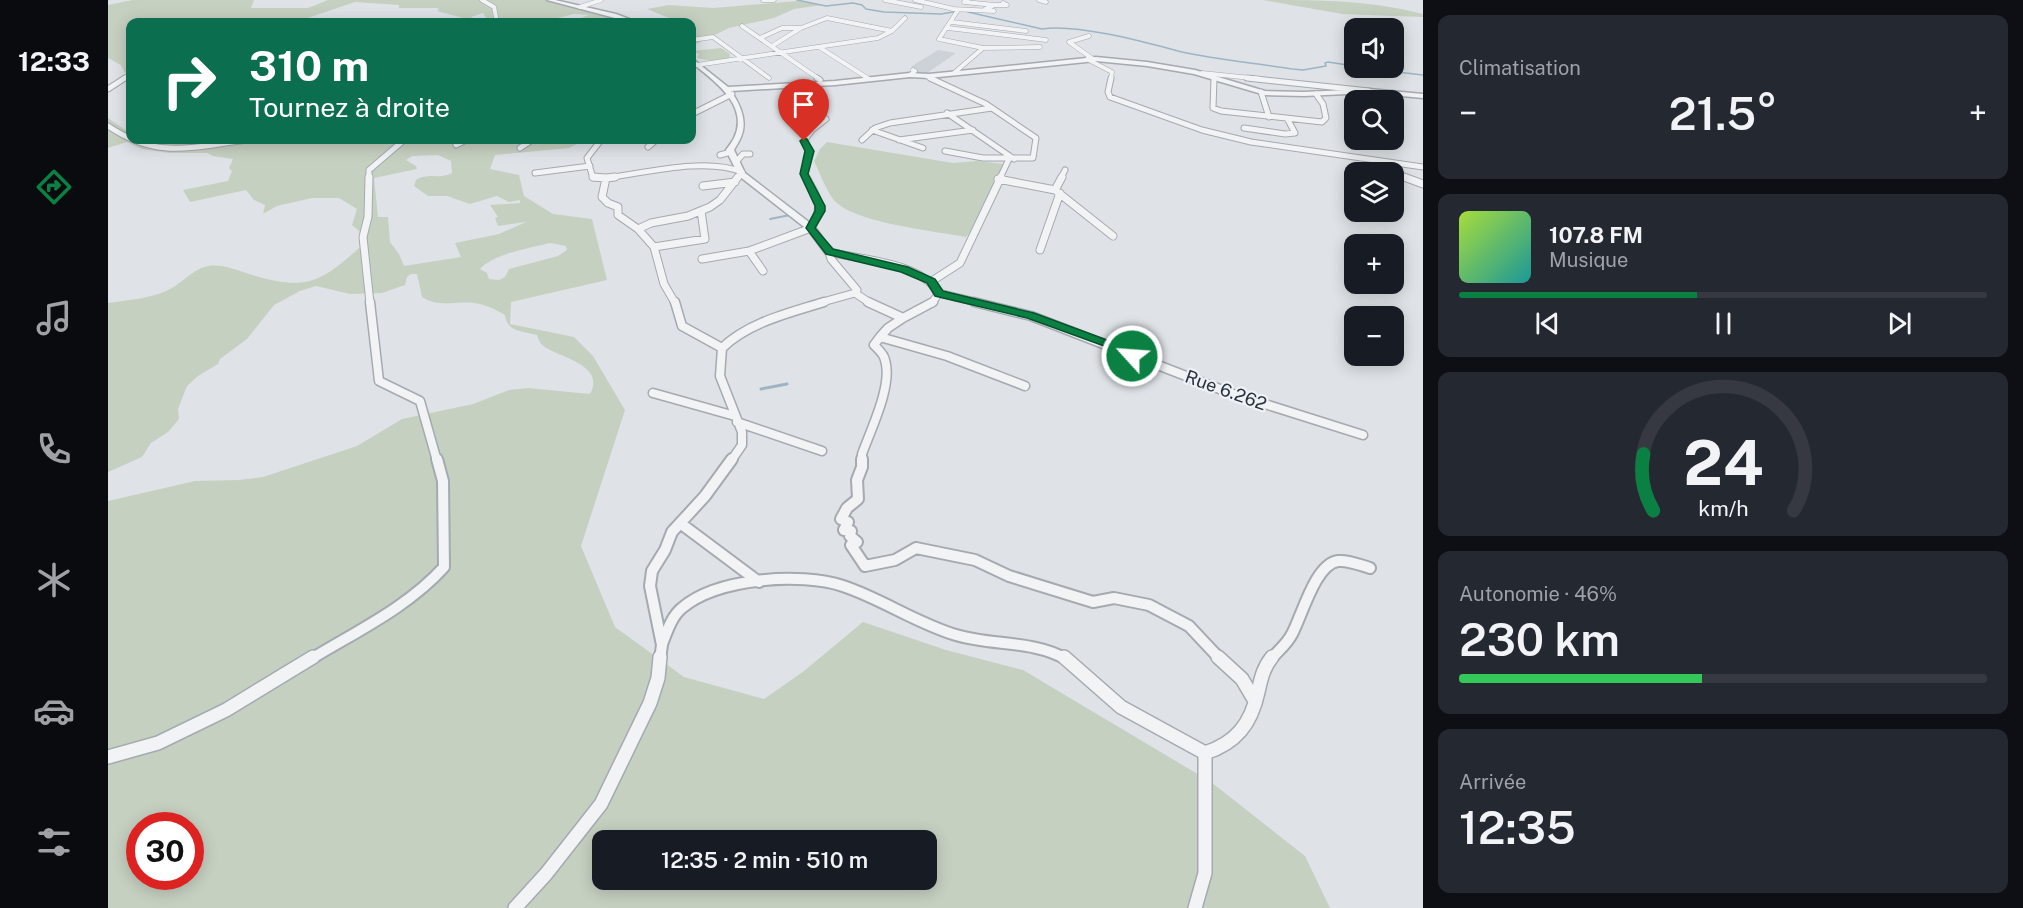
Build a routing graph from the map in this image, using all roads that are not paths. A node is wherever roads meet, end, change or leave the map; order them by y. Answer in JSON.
{"nodes":[{"id":1,"x":482,"y":0,"type":"edge"},
{"id":2,"x":549,"y":0,"type":"edge"},
{"id":3,"x":601,"y":0,"type":"edge"},
{"id":4,"x":763,"y":0,"type":"edge"},
{"id":5,"x":777,"y":0,"type":"edge"},
{"id":6,"x":885,"y":0,"type":"edge"},
{"id":7,"x":915,"y":0,"type":"edge"},
{"id":8,"x":967,"y":0,"type":"edge"},
{"id":9,"x":1039,"y":0,"type":"edge"},
{"id":10,"x":1046,"y":2,"type":"dead end"},
{"id":11,"x":1003,"y":3,"type":"dead end"},
{"id":12,"x":995,"y":5,"type":"junction"},
{"id":13,"x":580,"y":7,"type":"junction"},
{"id":14,"x":958,"y":10,"type":"junction"},
{"id":15,"x":496,"y":18,"type":"edge"},
{"id":16,"x":620,"y":18,"type":"edge"},
{"id":17,"x":905,"y":18,"type":"dead end"},
{"id":18,"x":951,"y":22,"type":"junction"},
{"id":19,"x":742,"y":26,"type":"dead end"},
{"id":20,"x":801,"y":28,"type":"junction"},
{"id":21,"x":948,"y":28,"type":"junction"},
{"id":22,"x":892,"y":31,"type":"junction"},
{"id":23,"x":1026,"y":31,"type":"dead end"},
{"id":24,"x":1089,"y":36,"type":"dead end"},
{"id":25,"x":760,"y":38,"type":"junction"},
{"id":26,"x":696,"y":39,"type":"edge"},
{"id":27,"x":1046,"y":40,"type":"dead end"},
{"id":28,"x":772,"y":46,"type":"junction"},
{"id":29,"x":819,"y":47,"type":"junction"},
{"id":30,"x":1040,"y":47,"type":"dead end"},
{"id":31,"x":983,"y":48,"type":"junction"},
{"id":32,"x":781,"y":52,"type":"junction"},
{"id":33,"x":741,"y":59,"type":"junction"},
{"id":34,"x":1090,"y":59,"type":"junction"},
{"id":35,"x":696,"y":63,"type":"edge"},
{"id":36,"x":696,"y":65,"type":"edge"},
{"id":37,"x":954,"y":73,"type":"junction"},
{"id":38,"x":1202,"y":73,"type":"junction"},
{"id":39,"x":926,"y":76,"type":"junction"},
{"id":40,"x":1214,"y":76,"type":"junction"},
{"id":41,"x":126,"y":78,"type":"edge"},
{"id":42,"x":769,"y":78,"type":"dead end"},
{"id":43,"x":869,"y":79,"type":"junction"},
{"id":44,"x":820,"y":80,"type":"dead end"},
{"id":45,"x":108,"y":89,"type":"edge"},
{"id":46,"x":1360,"y":90,"type":"edge"},
{"id":47,"x":730,"y":92,"type":"junction"},
{"id":48,"x":1261,"y":92,"type":"junction"},
{"id":49,"x":1344,"y":92,"type":"edge"},
{"id":50,"x":1316,"y":94,"type":"junction"},
{"id":51,"x":1404,"y":94,"type":"edge"},
{"id":52,"x":1423,"y":96,"type":"edge"},
{"id":53,"x":992,"y":108,"type":"junction"},
{"id":54,"x":696,"y":112,"type":"edge"},
{"id":55,"x":948,"y":112,"type":"junction"},
{"id":56,"x":1269,"y":117,"type":"junction"},
{"id":57,"x":826,"y":120,"type":"dead end"},
{"id":58,"x":1288,"y":120,"type":"junction"},
{"id":59,"x":108,"y":126,"type":"edge"},
{"id":60,"x":1244,"y":128,"type":"dead end"},
{"id":61,"x":872,"y":130,"type":"junction"},
{"id":62,"x":973,"y":130,"type":"junction"},
{"id":63,"x":126,"y":137,"type":"edge"},
{"id":64,"x":862,"y":140,"type":"dead end"},
{"id":65,"x":899,"y":140,"type":"junction"},
{"id":66,"x":137,"y":144,"type":"edge"},
{"id":67,"x":213,"y":144,"type":"edge"},
{"id":68,"x":399,"y":144,"type":"edge"},
{"id":69,"x":526,"y":144,"type":"edge"},
{"id":70,"x":598,"y":144,"type":"edge"},
{"id":71,"x":651,"y":144,"type":"edge"},
{"id":72,"x":648,"y":147,"type":"dead end"},
{"id":73,"x":520,"y":148,"type":"dead end"},
{"id":74,"x":922,"y":148,"type":"dead end"},
{"id":75,"x":945,"y":151,"type":"dead end"},
{"id":76,"x":750,"y":153,"type":"dead end"},
{"id":77,"x":722,"y":157,"type":"dead end"},
{"id":78,"x":1350,"y":157,"type":"junction"},
{"id":79,"x":734,"y":158,"type":"junction"},
{"id":80,"x":1011,"y":159,"type":"junction"},
{"id":81,"x":1363,"y":162,"type":"edge"},
{"id":82,"x":590,"y":166,"type":"junction"},
{"id":83,"x":1423,"y":167,"type":"edge"},
{"id":84,"x":562,"y":169,"type":"junction"},
{"id":85,"x":1065,"y":170,"type":"dead end"},
{"id":86,"x":535,"y":173,"type":"dead end"},
{"id":87,"x":742,"y":173,"type":"junction"},
{"id":88,"x":1404,"y":177,"type":"edge"},
{"id":89,"x":606,"y":178,"type":"junction"},
{"id":90,"x":567,"y":179,"type":"dead end"},
{"id":91,"x":998,"y":179,"type":"junction"},
{"id":92,"x":735,"y":182,"type":"junction"},
{"id":93,"x":1423,"y":184,"type":"edge"},
{"id":94,"x":703,"y":186,"type":"dead end"},
{"id":95,"x":1057,"y":192,"type":"junction"},
{"id":96,"x":701,"y":211,"type":"junction"},
{"id":97,"x":638,"y":228,"type":"junction"},
{"id":98,"x":811,"y":228,"type":"junction"},
{"id":99,"x":1113,"y":236,"type":"dead end"},
{"id":100,"x":705,"y":239,"type":"junction"},
{"id":101,"x":654,"y":247,"type":"junction"},
{"id":102,"x":749,"y":250,"type":"junction"},
{"id":103,"x":1040,"y":250,"type":"dead end"},
{"id":104,"x":829,"y":252,"type":"junction"},
{"id":105,"x":716,"y":255,"type":"junction"},
{"id":106,"x":702,"y":259,"type":"dead end"},
{"id":107,"x":763,"y":271,"type":"dead end"},
{"id":108,"x":932,"y":281,"type":"junction"},
{"id":109,"x":855,"y":293,"type":"junction"},
{"id":110,"x":939,"y":293,"type":"junction"},
{"id":111,"x":903,"y":318,"type":"junction"},
{"id":112,"x":880,"y":338,"type":"junction"},
{"id":113,"x":722,"y":348,"type":"junction"},
{"id":114,"x":1024,"y":386,"type":"dead end"},
{"id":115,"x":653,"y":393,"type":"dead end"},
{"id":116,"x":736,"y":419,"type":"junction"},
{"id":117,"x":1363,"y":435,"type":"dead end"},
{"id":118,"x":822,"y":451,"type":"dead end"},
{"id":119,"x":680,"y":523,"type":"junction"},
{"id":120,"x":1370,"y":568,"type":"dead end"},
{"id":121,"x":759,"y":582,"type":"junction"},
{"id":122,"x":662,"y":645,"type":"junction"},
{"id":123,"x":1255,"y":701,"type":"junction"},
{"id":124,"x":1205,"y":753,"type":"junction"},
{"id":125,"x":108,"y":757,"type":"edge"},
{"id":126,"x":515,"y":908,"type":"edge"},
{"id":127,"x":1195,"y":908,"type":"edge"}],
"edges":[{"from":1,"to":15,"type":"street"},
{"from":2,"to":13,"type":"street"},
{"from":3,"to":13,"type":"street"},
{"from":4,"to":5,"type":"street"},
{"from":6,"to":14,"type":"street"},
{"from":7,"to":14,"type":"street"},
{"from":8,"to":12,"type":"street"},
{"from":9,"to":10,"type":"street"},
{"from":11,"to":12,"type":"street"},
{"from":12,"to":14,"type":"street"},
{"from":13,"to":16,"type":"street"},
{"from":14,"to":18,"type":"street"},
{"from":17,"to":22,"type":"street"},
{"from":18,"to":21,"type":"street"},
{"from":18,"to":23,"type":"street"},
{"from":19,"to":25,"type":"street"},
{"from":20,"to":22,"type":"street"},
{"from":20,"to":25,"type":"street"},
{"from":20,"to":28,"type":"street"},
{"from":21,"to":27,"type":"street"},
{"from":21,"to":31,"type":"street"},
{"from":22,"to":29,"type":"street"},
{"from":24,"to":34,"type":"street"},
{"from":25,"to":28,"type":"street"},
{"from":26,"to":33,"type":"street"},
{"from":28,"to":32,"type":"street"},
{"from":29,"to":32,"type":"street"},
{"from":29,"to":43,"type":"street"},
{"from":30,"to":31,"type":"street"},
{"from":31,"to":37,"type":"street"},
{"from":32,"to":33,"type":"street"},
{"from":32,"to":44,"type":"street"},
{"from":33,"to":35,"type":"street"},
{"from":33,"to":42,"type":"street"},
{"from":34,"to":37,"type":"street"},
{"from":34,"to":38,"type":"street"},
{"from":34,"to":78,"type":"street"},
{"from":36,"to":47,"type":"street"},
{"from":37,"to":39,"type":"street"},
{"from":38,"to":40,"type":"street"},
{"from":38,"to":46,"type":"street"},
{"from":39,"to":43,"type":"street"},
{"from":39,"to":53,"type":"street"},
{"from":40,"to":48,"type":"street"},
{"from":40,"to":56,"type":"street"},
{"from":41,"to":45,"type":"street"},
{"from":43,"to":47,"type":"street"},
{"from":47,"to":54,"type":"street"},
{"from":47,"to":79,"type":"street"},
{"from":48,"to":50,"type":"street"},
{"from":48,"to":56,"type":"street"},
{"from":49,"to":50,"type":"street"},
{"from":50,"to":58,"type":"street"},
{"from":51,"to":52,"type":"street"},
{"from":53,"to":55,"type":"street"},
{"from":53,"to":80,"type":"street"},
{"from":55,"to":61,"type":"street"},
{"from":55,"to":62,"type":"street"},
{"from":56,"to":58,"type":"street"},
{"from":57,"to":98,"type":"street"},
{"from":58,"to":60,"type":"street"},
{"from":59,"to":63,"type":"street"},
{"from":61,"to":64,"type":"street"},
{"from":61,"to":65,"type":"street"},
{"from":62,"to":65,"type":"street"},
{"from":62,"to":80,"type":"street"},
{"from":65,"to":74,"type":"street"},
{"from":66,"to":67,"type":"street"},
{"from":68,"to":125,"type":"street"},
{"from":69,"to":73,"type":"street"},
{"from":70,"to":82,"type":"street"},
{"from":71,"to":72,"type":"street"},
{"from":75,"to":80,"type":"street"},
{"from":76,"to":79,"type":"street"},
{"from":77,"to":79,"type":"street"},
{"from":78,"to":81,"type":"street"},
{"from":78,"to":83,"type":"street"},
{"from":79,"to":87,"type":"street"},
{"from":80,"to":91,"type":"street"},
{"from":82,"to":84,"type":"street"},
{"from":82,"to":89,"type":"street"},
{"from":84,"to":86,"type":"street"},
{"from":84,"to":90,"type":"street"},
{"from":85,"to":95,"type":"street"},
{"from":87,"to":89,"type":"street"},
{"from":87,"to":92,"type":"street"},
{"from":87,"to":98,"type":"street"},
{"from":88,"to":93,"type":"street"},
{"from":89,"to":97,"type":"street"},
{"from":91,"to":95,"type":"street"},
{"from":91,"to":108,"type":"street"},
{"from":92,"to":94,"type":"street"},
{"from":92,"to":96,"type":"street"},
{"from":95,"to":99,"type":"street"},
{"from":95,"to":103,"type":"street"},
{"from":96,"to":97,"type":"street"},
{"from":96,"to":100,"type":"street"},
{"from":97,"to":101,"type":"street"},
{"from":98,"to":102,"type":"street"},
{"from":98,"to":104,"type":"street"},
{"from":100,"to":101,"type":"street"},
{"from":100,"to":105,"type":"street"},
{"from":101,"to":113,"type":"street"},
{"from":102,"to":105,"type":"street"},
{"from":102,"to":107,"type":"street"},
{"from":104,"to":108,"type":"street"},
{"from":104,"to":109,"type":"street"},
{"from":105,"to":106,"type":"street"},
{"from":108,"to":110,"type":"street"},
{"from":109,"to":111,"type":"street"},
{"from":109,"to":113,"type":"street"},
{"from":110,"to":111,"type":"street"},
{"from":110,"to":117,"type":"street","name":"Rue 6.262"},
{"from":111,"to":112,"type":"street"},
{"from":112,"to":114,"type":"street"},
{"from":112,"to":123,"type":"street"},
{"from":113,"to":116,"type":"street"},
{"from":115,"to":116,"type":"street"},
{"from":116,"to":118,"type":"street"},
{"from":116,"to":119,"type":"street"},
{"from":119,"to":121,"type":"street"},
{"from":119,"to":122,"type":"street"},
{"from":120,"to":123,"type":"street"},
{"from":121,"to":122,"type":"street"},
{"from":121,"to":124,"type":"street"},
{"from":122,"to":126,"type":"street"},
{"from":123,"to":124,"type":"street"},
{"from":124,"to":127,"type":"street"}]}
